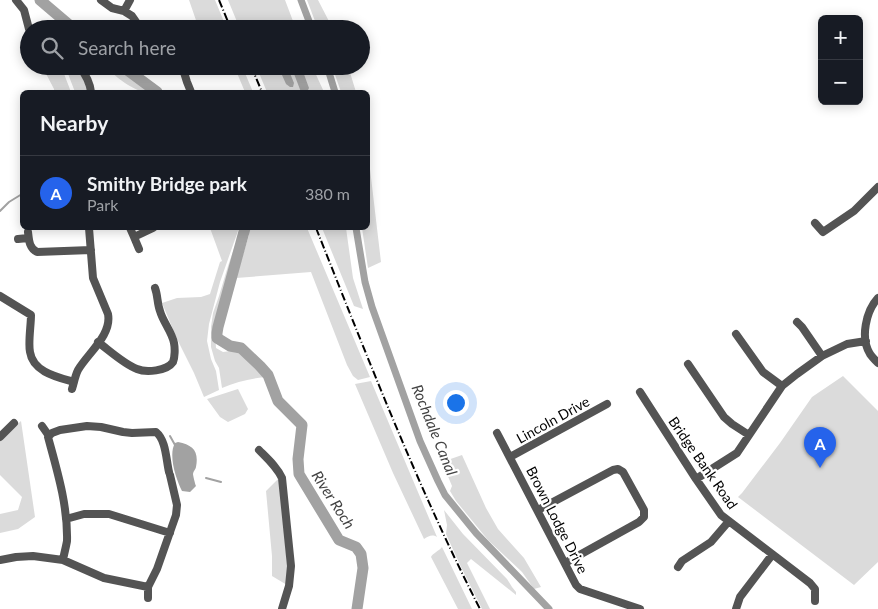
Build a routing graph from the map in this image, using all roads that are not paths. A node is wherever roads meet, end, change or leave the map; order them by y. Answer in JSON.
{"nodes":[{"id":1,"x":16,"y":0,"type":"edge"},
{"id":2,"x":101,"y":0,"type":"edge"},
{"id":3,"x":130,"y":0,"type":"edge"},
{"id":4,"x":124,"y":12,"type":"junction"},
{"id":5,"x":27,"y":20,"type":"edge"},
{"id":6,"x":135,"y":20,"type":"edge"},
{"id":7,"x":85,"y":75,"type":"edge"},
{"id":8,"x":184,"y":75,"type":"edge"},
{"id":9,"x":91,"y":90,"type":"edge"},
{"id":10,"x":190,"y":90,"type":"edge"},
{"id":11,"x":878,"y":187,"type":"edge"},
{"id":12,"x":815,"y":224,"type":"dead end"},
{"id":13,"x":89,"y":230,"type":"edge"},
{"id":14,"x":131,"y":230,"type":"edge"},
{"id":15,"x":149,"y":230,"type":"edge"},
{"id":16,"x":134,"y":237,"type":"junction"},
{"id":17,"x":18,"y":239,"type":"dead end"},
{"id":18,"x":139,"y":249,"type":"dead end"},
{"id":19,"x":91,"y":250,"type":"junction"},
{"id":20,"x":155,"y":288,"type":"dead end"},
{"id":21,"x":0,"y":296,"type":"edge"},
{"id":22,"x":878,"y":298,"type":"edge"},
{"id":23,"x":797,"y":322,"type":"dead end"},
{"id":24,"x":736,"y":334,"type":"dead end"},
{"id":25,"x":866,"y":341,"type":"junction"},
{"id":26,"x":98,"y":342,"type":"junction"},
{"id":27,"x":822,"y":356,"type":"junction"},
{"id":28,"x":878,"y":363,"type":"edge"},
{"id":29,"x":172,"y":364,"type":"junction"},
{"id":30,"x":688,"y":364,"type":"dead end"},
{"id":31,"x":180,"y":368,"type":"dead end"},
{"id":32,"x":782,"y":386,"type":"junction"},
{"id":33,"x":640,"y":392,"type":"dead end"},
{"id":34,"x":607,"y":404,"type":"dead end"},
{"id":35,"x":14,"y":423,"type":"dead end"},
{"id":36,"x":42,"y":426,"type":"dead end"},
{"id":37,"x":497,"y":433,"type":"dead end"},
{"id":38,"x":749,"y":436,"type":"junction"},
{"id":39,"x":0,"y":437,"type":"edge"},
{"id":40,"x":49,"y":437,"type":"junction"},
{"id":41,"x":259,"y":450,"type":"dead end"},
{"id":42,"x":510,"y":458,"type":"junction"},
{"id":43,"x":696,"y":479,"type":"junction"},
{"id":44,"x":538,"y":510,"type":"junction"},
{"id":45,"x":66,"y":519,"type":"junction"},
{"id":46,"x":729,"y":522,"type":"junction"},
{"id":47,"x":170,"y":533,"type":"junction"},
{"id":48,"x":772,"y":555,"type":"junction"},
{"id":49,"x":0,"y":560,"type":"edge"},
{"id":50,"x":63,"y":560,"type":"junction"},
{"id":51,"x":565,"y":563,"type":"junction"},
{"id":52,"x":678,"y":567,"type":"dead end"},
{"id":53,"x":148,"y":587,"type":"junction"},
{"id":54,"x":148,"y":598,"type":"dead end"},
{"id":55,"x":815,"y":601,"type":"dead end"},
{"id":56,"x":282,"y":609,"type":"edge"},
{"id":57,"x":640,"y":609,"type":"edge"},
{"id":58,"x":736,"y":609,"type":"edge"}],
"edges":[{"from":1,"to":5,"type":"street"},
{"from":2,"to":4,"type":"street"},
{"from":3,"to":4,"type":"street"},
{"from":4,"to":6,"type":"street"},
{"from":7,"to":9,"type":"street"},
{"from":8,"to":10,"type":"street"},
{"from":11,"to":12,"type":"street"},
{"from":13,"to":19,"type":"street"},
{"from":14,"to":16,"type":"street"},
{"from":15,"to":16,"type":"street"},
{"from":16,"to":18,"type":"street"},
{"from":17,"to":19,"type":"street"},
{"from":19,"to":26,"type":"street"},
{"from":20,"to":29,"type":"street"},
{"from":21,"to":26,"type":"street"},
{"from":22,"to":25,"type":"street"},
{"from":23,"to":27,"type":"street"},
{"from":24,"to":32,"type":"street"},
{"from":25,"to":27,"type":"street"},
{"from":25,"to":28,"type":"street"},
{"from":26,"to":29,"type":"street"},
{"from":27,"to":32,"type":"street"},
{"from":29,"to":31,"type":"street"},
{"from":30,"to":38,"type":"street"},
{"from":32,"to":38,"type":"street"},
{"from":33,"to":43,"type":"street","name":"Bridge Bank Road"},
{"from":34,"to":42,"type":"street","name":"Lincoln Drive"},
{"from":35,"to":39,"type":"street"},
{"from":36,"to":40,"type":"street"},
{"from":37,"to":42,"type":"street","name":"Brown Lodge Drive"},
{"from":38,"to":43,"type":"street"},
{"from":40,"to":45,"type":"street"},
{"from":40,"to":47,"type":"street"},
{"from":41,"to":56,"type":"street"},
{"from":42,"to":44,"type":"street","name":"Brown Lodge Drive"},
{"from":43,"to":46,"type":"street","name":"Bridge Bank Road"},
{"from":44,"to":51,"type":"street","name":"Brown Lodge Drive"},
{"from":44,"to":51,"type":"street"},
{"from":45,"to":47,"type":"street"},
{"from":45,"to":50,"type":"street"},
{"from":46,"to":48,"type":"street","name":"Bridge Bank Road"},
{"from":46,"to":52,"type":"street"},
{"from":47,"to":53,"type":"street"},
{"from":48,"to":55,"type":"street","name":"Bridge Bank Road"},
{"from":48,"to":58,"type":"street"},
{"from":49,"to":50,"type":"street"},
{"from":50,"to":53,"type":"street"},
{"from":51,"to":57,"type":"street","name":"Brown Lodge Drive"},
{"from":53,"to":54,"type":"street"}]}
